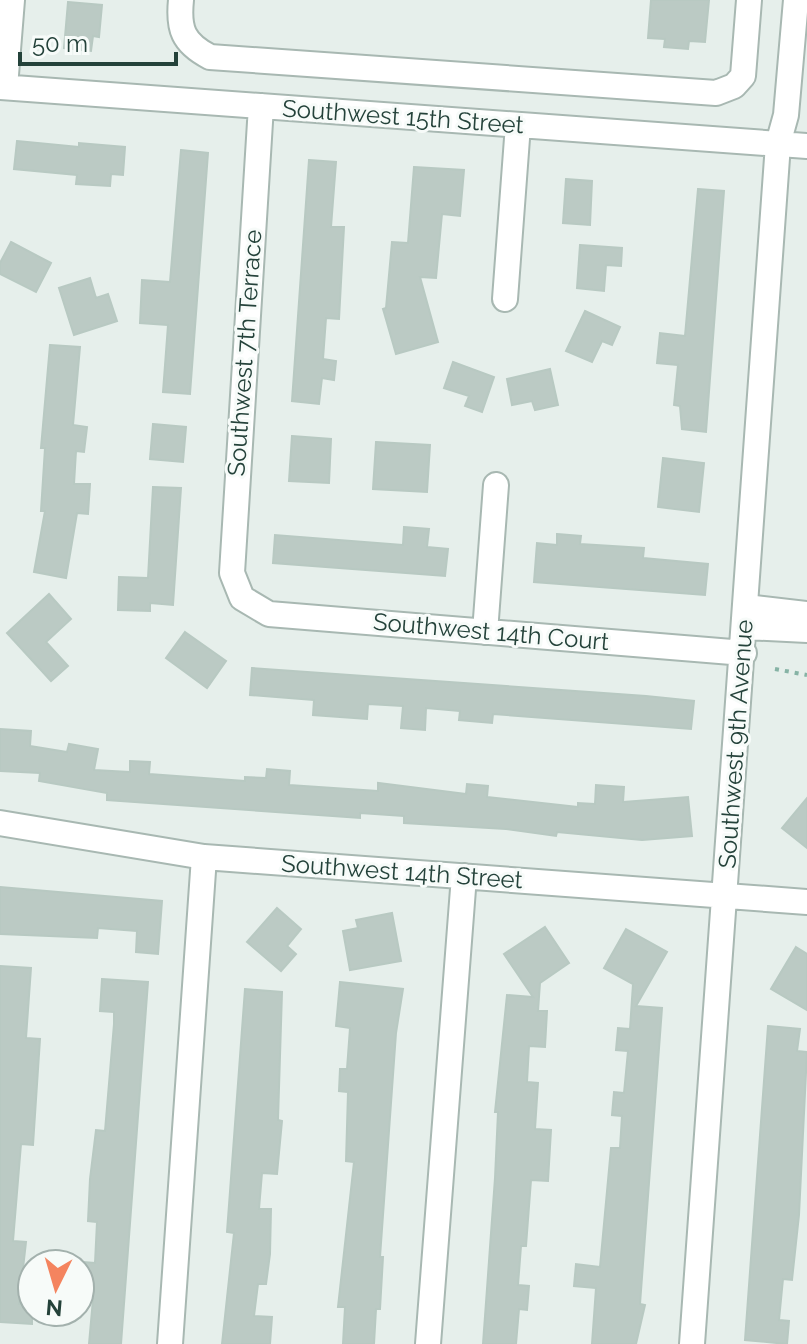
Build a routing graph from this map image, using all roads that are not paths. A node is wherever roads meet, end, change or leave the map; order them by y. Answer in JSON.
{"nodes":[{"id":1,"x":12,"y":0,"type":"edge"},
{"id":2,"x":181,"y":0,"type":"edge"},
{"id":3,"x":749,"y":0,"type":"edge"},
{"id":4,"x":796,"y":0,"type":"edge"},
{"id":5,"x":3,"y":87,"type":"edge"},
{"id":6,"x":261,"y":106,"type":"junction"},
{"id":7,"x":518,"y":125,"type":"junction"},
{"id":8,"x":778,"y":144,"type":"junction"},
{"id":9,"x":807,"y":146,"type":"edge"},
{"id":10,"x":505,"y":299,"type":"dead end"},
{"id":11,"x":496,"y":485,"type":"dead end"},
{"id":12,"x":242,"y":598,"type":"joint"},
{"id":13,"x":807,"y":614,"type":"edge"},
{"id":14,"x":746,"y":617,"type":"junction"},
{"id":15,"x":807,"y":630,"type":"edge"},
{"id":16,"x":485,"y":632,"type":"junction"},
{"id":17,"x":744,"y":653,"type":"junction"},
{"id":18,"x":0,"y":823,"type":"edge"},
{"id":19,"x":204,"y":857,"type":"junction"},
{"id":20,"x":464,"y":876,"type":"junction"},
{"id":21,"x":724,"y":896,"type":"junction"},
{"id":22,"x":807,"y":902,"type":"edge"},
{"id":23,"x":170,"y":1344,"type":"edge"},
{"id":24,"x":428,"y":1344,"type":"edge"},
{"id":25,"x":692,"y":1344,"type":"edge"}],
"edges":[{"from":1,"to":5,"type":"street"},
{"from":2,"to":3,"type":"street"},
{"from":4,"to":8,"type":"street","name":"Southwest 9th Avenue"},
{"from":5,"to":6,"type":"street","name":"Southwest 15th Street"},
{"from":6,"to":7,"type":"street","name":"Southwest 15th Street"},
{"from":6,"to":12,"type":"street","name":"Southwest 7th Terrace"},
{"from":7,"to":8,"type":"street","name":"Southwest 15th Street"},
{"from":7,"to":10,"type":"street"},
{"from":8,"to":9,"type":"street","name":"Southwest 15th Street"},
{"from":8,"to":14,"type":"street","name":"Southwest 9th Avenue"},
{"from":11,"to":16,"type":"street"},
{"from":12,"to":16,"type":"street","name":"Southwest 14th Court"},
{"from":13,"to":14,"type":"street"},
{"from":14,"to":15,"type":"street"},
{"from":14,"to":17,"type":"street","name":"Southwest 9th Avenue"},
{"from":16,"to":17,"type":"street","name":"Southwest 14th Court"},
{"from":17,"to":21,"type":"street","name":"Southwest 9th Avenue"},
{"from":18,"to":19,"type":"street","name":"Southwest 14th Street"},
{"from":19,"to":20,"type":"street","name":"Southwest 14th Street"},
{"from":19,"to":23,"type":"street"},
{"from":20,"to":21,"type":"street","name":"Southwest 14th Street"},
{"from":20,"to":24,"type":"street"},
{"from":21,"to":22,"type":"street","name":"Southwest 14th Street"},
{"from":21,"to":25,"type":"street","name":"Southwest 9th Avenue"}]}
